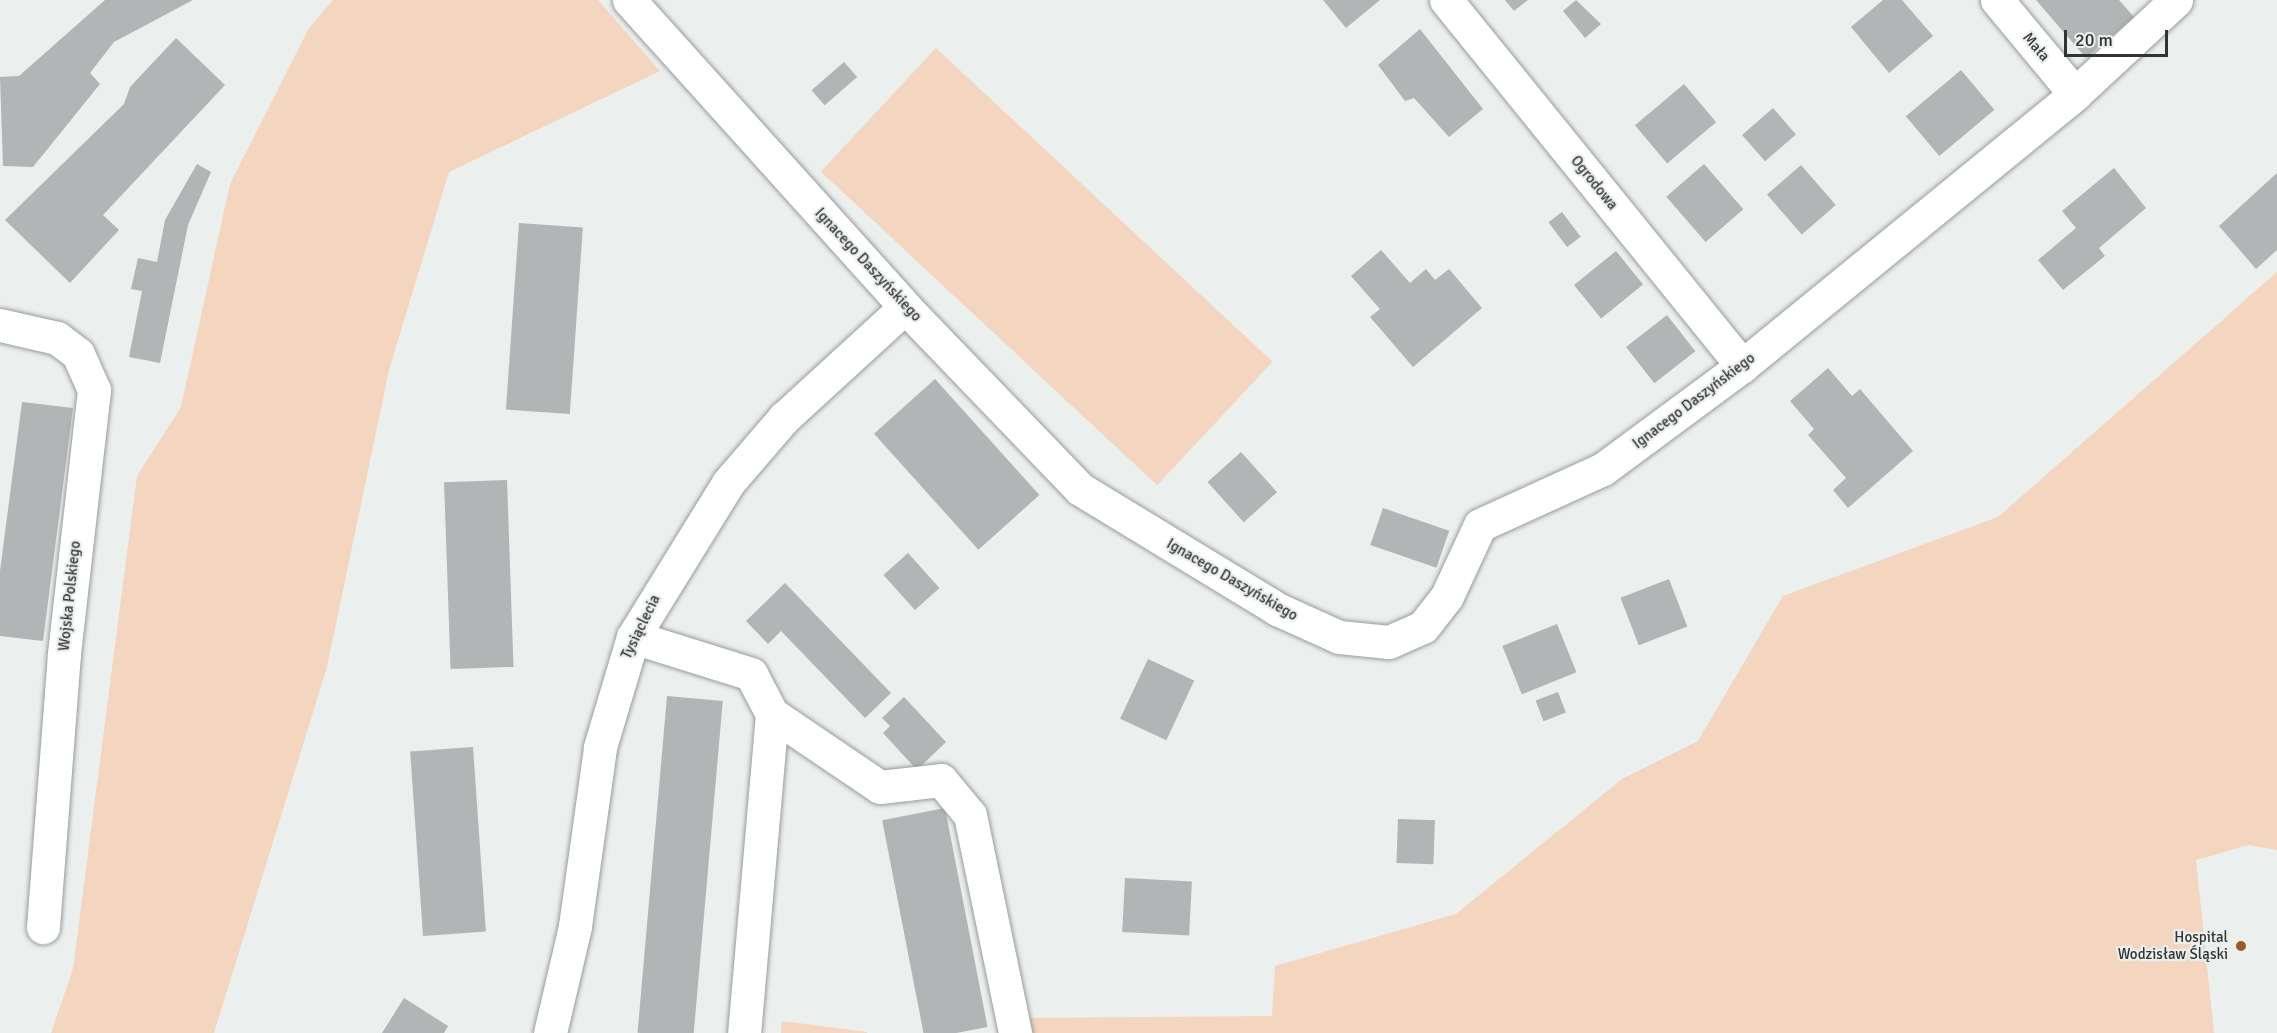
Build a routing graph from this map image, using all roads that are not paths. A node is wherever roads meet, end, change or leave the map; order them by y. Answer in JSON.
{"nodes":[{"id":1,"x":629,"y":0,"type":"edge"},
{"id":2,"x":1446,"y":0,"type":"edge"},
{"id":3,"x":1997,"y":0,"type":"edge"},
{"id":4,"x":2176,"y":0,"type":"edge"},
{"id":5,"x":2075,"y":94,"type":"junction"},
{"id":6,"x":905,"y":307,"type":"junction"},
{"id":7,"x":0,"y":325,"type":"edge"},
{"id":8,"x":1742,"y":366,"type":"junction"},
{"id":9,"x":633,"y":637,"type":"junction"},
{"id":10,"x":772,"y":714,"type":"junction"},
{"id":11,"x":43,"y":927,"type":"dead end"},
{"id":12,"x":550,"y":1033,"type":"edge"},
{"id":13,"x":744,"y":1033,"type":"edge"},
{"id":14,"x":1015,"y":1033,"type":"edge"}],
"edges":[{"from":1,"to":6,"type":"street","name":"Ignacego Daszyńskiego"},
{"from":2,"to":8,"type":"street","name":"Ogrodowa"},
{"from":3,"to":5,"type":"street","name":"Mała"},
{"from":4,"to":5,"type":"street","name":"Ignacego Daszyńskiego"},
{"from":5,"to":8,"type":"street","name":"Ignacego Daszyńskiego"},
{"from":6,"to":8,"type":"street","name":"Ignacego Daszyńskiego"},
{"from":6,"to":9,"type":"street","name":"Tysiąclecia"},
{"from":7,"to":11,"type":"street","name":"Wojska Polskiego"},
{"from":9,"to":10,"type":"street"},
{"from":9,"to":12,"type":"street","name":"Tysiąclecia"},
{"from":10,"to":13,"type":"street"},
{"from":10,"to":14,"type":"street"}]}
